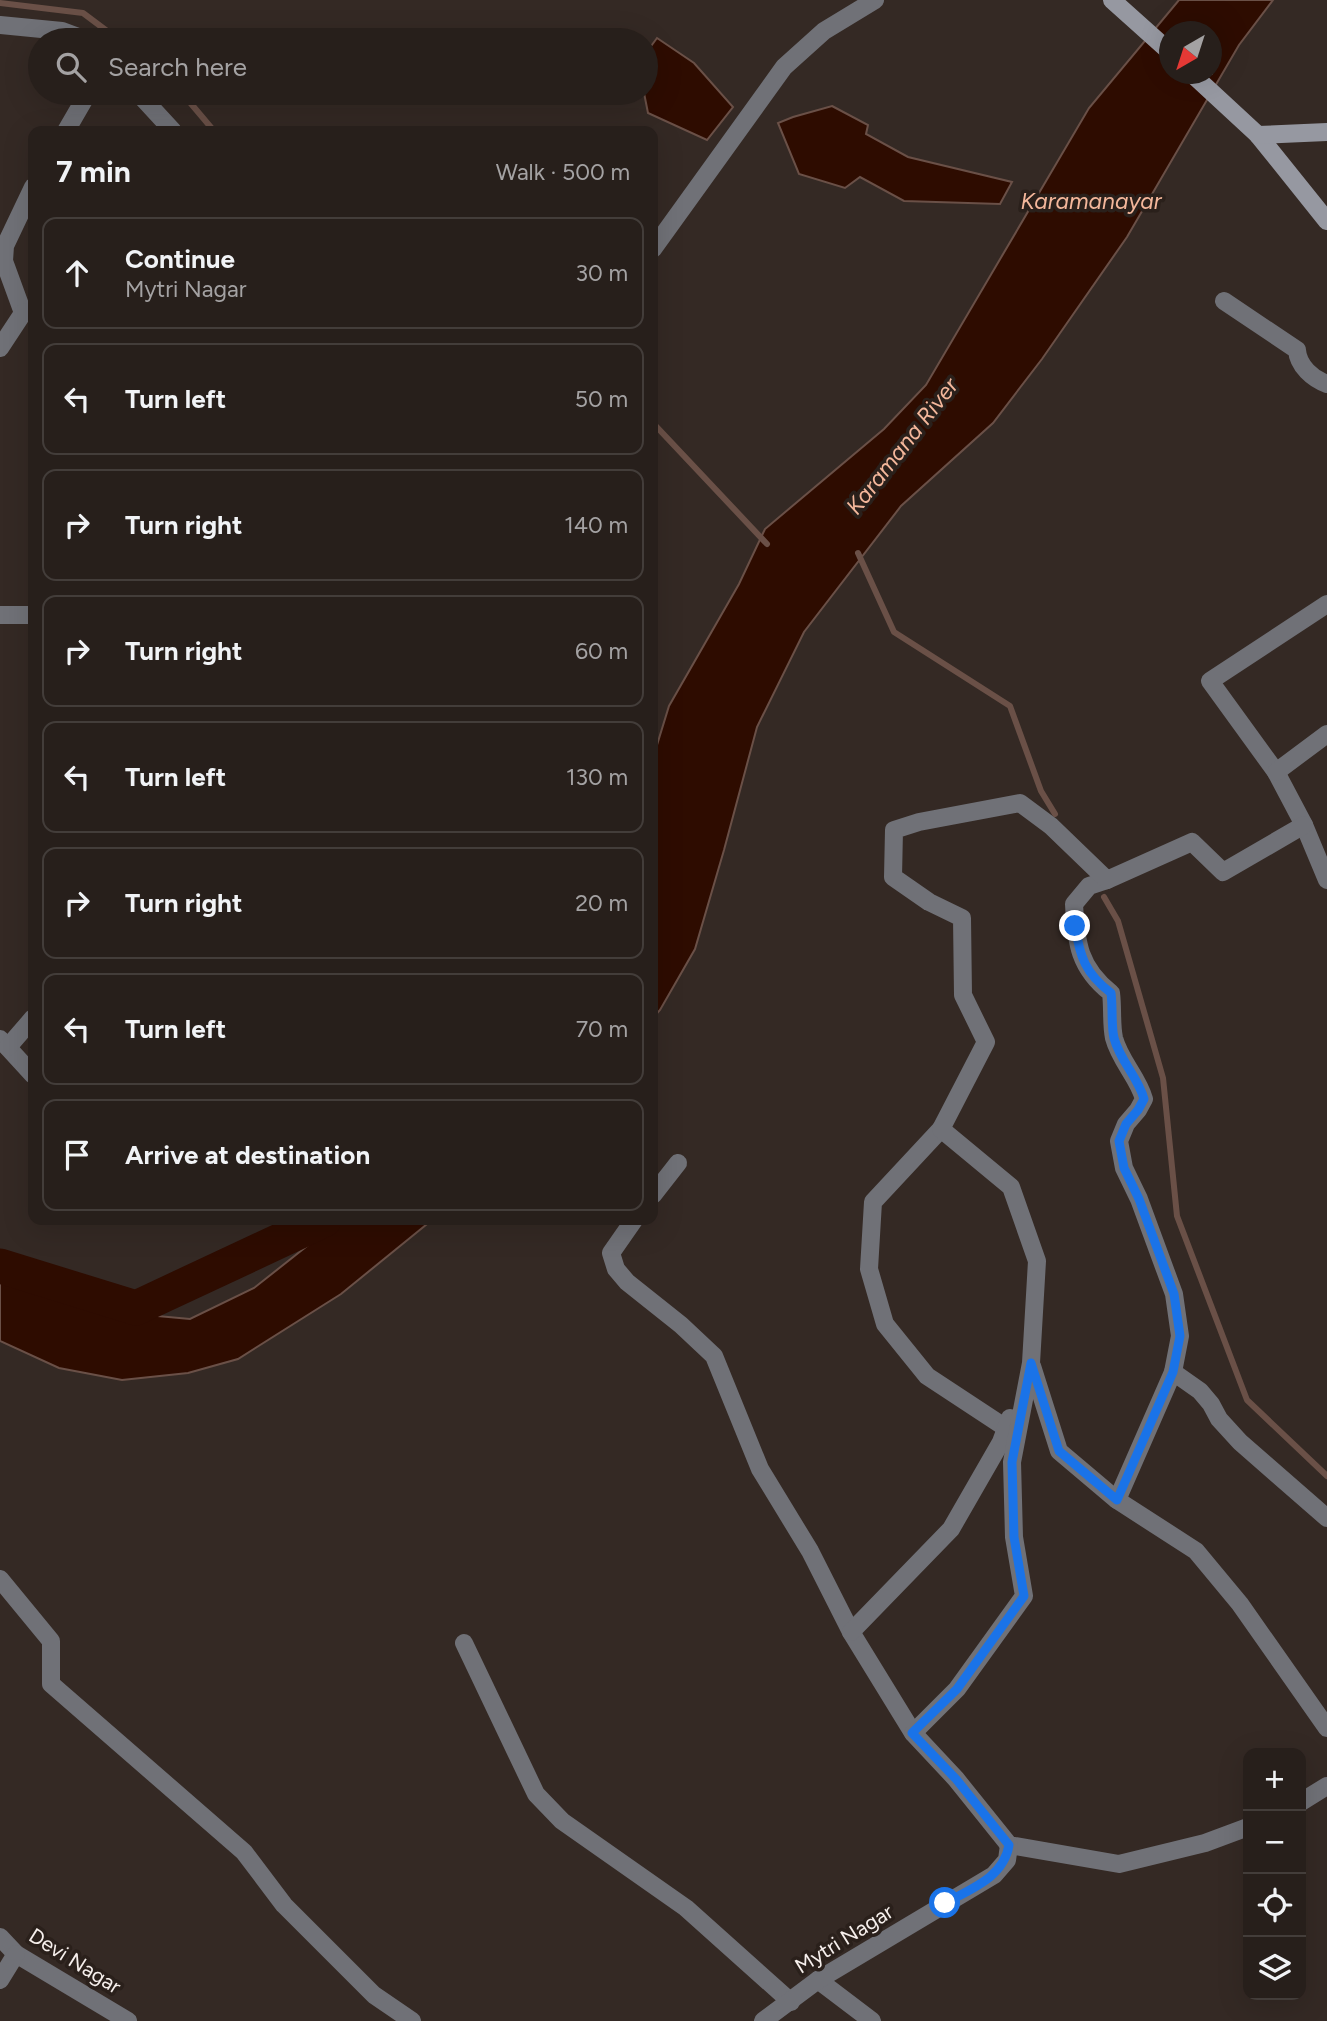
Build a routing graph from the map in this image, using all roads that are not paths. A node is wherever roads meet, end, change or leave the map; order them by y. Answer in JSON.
{"nodes":[{"id":1,"x":875,"y":0,"type":"edge"},
{"id":2,"x":1116,"y":3,"type":"edge"},
{"id":3,"x":0,"y":25,"type":"edge"},
{"id":4,"x":31,"y":28,"type":"edge"},
{"id":5,"x":1159,"y":42,"type":"edge"},
{"id":6,"x":1203,"y":84,"type":"edge"},
{"id":7,"x":81,"y":105,"type":"edge"},
{"id":8,"x":149,"y":105,"type":"edge"},
{"id":9,"x":69,"y":126,"type":"edge"},
{"id":10,"x":168,"y":126,"type":"edge"},
{"id":11,"x":1327,"y":132,"type":"edge"},
{"id":12,"x":1258,"y":135,"type":"junction"},
{"id":13,"x":28,"y":198,"type":"edge"},
{"id":14,"x":1327,"y":221,"type":"edge"},
{"id":15,"x":658,"y":242,"type":"edge"},
{"id":16,"x":1224,"y":301,"type":"dead end"},
{"id":17,"x":28,"y":312,"type":"edge"},
{"id":18,"x":0,"y":348,"type":"edge"},
{"id":19,"x":1327,"y":384,"type":"edge"},
{"id":20,"x":1327,"y":604,"type":"edge"},
{"id":21,"x":0,"y":615,"type":"edge"},
{"id":22,"x":28,"y":615,"type":"edge"},
{"id":23,"x":1327,"y":734,"type":"edge"},
{"id":24,"x":1276,"y":772,"type":"junction"},
{"id":25,"x":1304,"y":825,"type":"junction"},
{"id":26,"x":1107,"y":880,"type":"junction"},
{"id":27,"x":1327,"y":880,"type":"edge"},
{"id":28,"x":28,"y":1022,"type":"edge"},
{"id":29,"x":4,"y":1043,"type":"edge"},
{"id":30,"x":28,"y":1069,"type":"edge"},
{"id":31,"x":941,"y":1129,"type":"junction"},
{"id":32,"x":678,"y":1163,"type":"dead end"},
{"id":33,"x":658,"y":1189,"type":"edge"},
{"id":34,"x":631,"y":1225,"type":"edge"},
{"id":35,"x":1031,"y":1363,"type":"junction"},
{"id":36,"x":1173,"y":1372,"type":"junction"},
{"id":37,"x":1006,"y":1428,"type":"junction"},
{"id":38,"x":1117,"y":1500,"type":"junction"},
{"id":39,"x":1327,"y":1518,"type":"edge"},
{"id":40,"x":0,"y":1579,"type":"edge"},
{"id":41,"x":851,"y":1632,"type":"junction"},
{"id":42,"x":464,"y":1643,"type":"dead end"},
{"id":43,"x":1327,"y":1728,"type":"edge"},
{"id":44,"x":912,"y":1733,"type":"junction"},
{"id":45,"x":1327,"y":1786,"type":"edge"},
{"id":46,"x":1306,"y":1799,"type":"edge"},
{"id":47,"x":1243,"y":1829,"type":"edge"},
{"id":48,"x":1009,"y":1845,"type":"junction"},
{"id":49,"x":0,"y":1937,"type":"edge"},
{"id":50,"x":16,"y":1954,"type":"junction"},
{"id":51,"x":0,"y":1980,"type":"edge"},
{"id":52,"x":818,"y":1980,"type":"junction"},
{"id":53,"x":790,"y":2002,"type":"junction"},
{"id":54,"x":128,"y":2021,"type":"edge"},
{"id":55,"x":412,"y":2021,"type":"edge"},
{"id":56,"x":763,"y":2021,"type":"edge"},
{"id":57,"x":872,"y":2021,"type":"edge"}],
"edges":[{"from":1,"to":15,"type":"street"},
{"from":2,"to":5,"type":"main road"},
{"from":3,"to":4,"type":"street"},
{"from":6,"to":12,"type":"main road"},
{"from":7,"to":9,"type":"street"},
{"from":8,"to":10,"type":"street"},
{"from":11,"to":12,"type":"main road"},
{"from":12,"to":14,"type":"main road"},
{"from":13,"to":17,"type":"street"},
{"from":16,"to":19,"type":"street"},
{"from":17,"to":18,"type":"street"},
{"from":20,"to":24,"type":"street"},
{"from":21,"to":22,"type":"street"},
{"from":23,"to":24,"type":"street"},
{"from":24,"to":25,"type":"street"},
{"from":25,"to":26,"type":"street"},
{"from":25,"to":27,"type":"street"},
{"from":26,"to":31,"type":"street"},
{"from":26,"to":36,"type":"street"},
{"from":28,"to":29,"type":"street"},
{"from":29,"to":30,"type":"street"},
{"from":31,"to":35,"type":"street"},
{"from":31,"to":37,"type":"street"},
{"from":32,"to":33,"type":"street"},
{"from":34,"to":41,"type":"street"},
{"from":35,"to":37,"type":"street"},
{"from":35,"to":38,"type":"street"},
{"from":35,"to":44,"type":"street"},
{"from":36,"to":38,"type":"street"},
{"from":36,"to":39,"type":"street"},
{"from":37,"to":41,"type":"street"},
{"from":38,"to":43,"type":"street"},
{"from":40,"to":55,"type":"street"},
{"from":41,"to":44,"type":"street"},
{"from":42,"to":53,"type":"street"},
{"from":44,"to":48,"type":"street"},
{"from":45,"to":46,"type":"street"},
{"from":47,"to":48,"type":"street"},
{"from":48,"to":52,"type":"street","name":"Mytri Nagar"},
{"from":49,"to":50,"type":"street","name":"Devi Nagar"},
{"from":50,"to":51,"type":"street"},
{"from":50,"to":54,"type":"street","name":"Devi Nagar"},
{"from":52,"to":53,"type":"street","name":"Mytri Nagar"},
{"from":52,"to":57,"type":"street"},
{"from":53,"to":56,"type":"street","name":"Mytri Nagar"}]}
